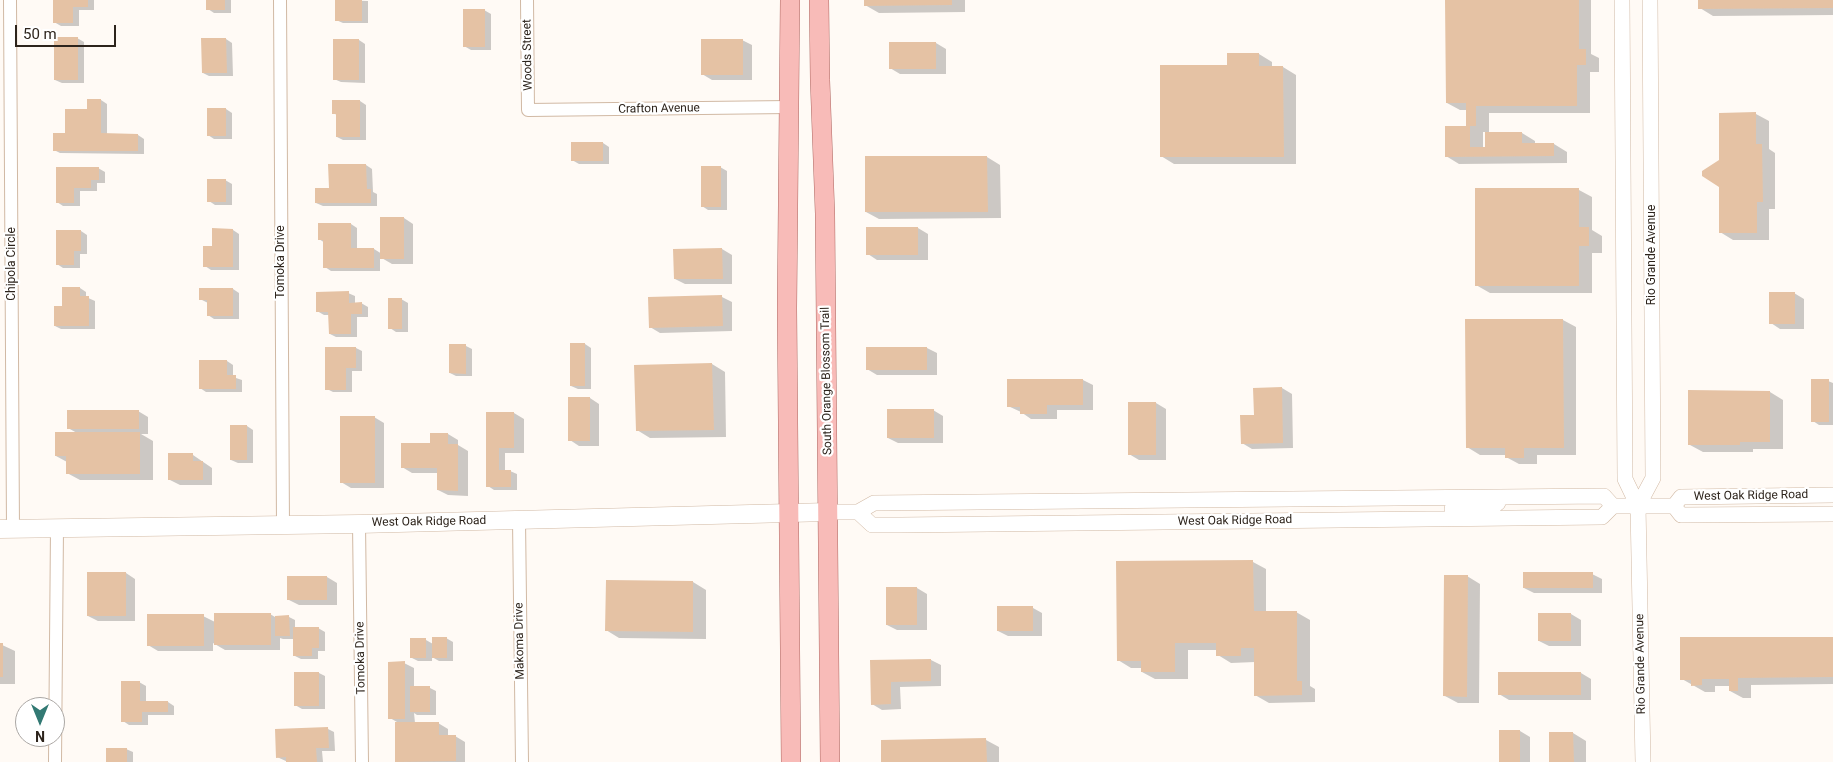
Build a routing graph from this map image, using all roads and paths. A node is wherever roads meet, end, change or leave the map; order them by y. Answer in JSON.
{"nodes":[{"id":1,"x":10,"y":0,"type":"edge"},
{"id":2,"x":280,"y":0,"type":"edge"},
{"id":3,"x":527,"y":0,"type":"edge"},
{"id":4,"x":790,"y":0,"type":"edge"},
{"id":5,"x":819,"y":0,"type":"edge"},
{"id":6,"x":1622,"y":0,"type":"edge"},
{"id":7,"x":1650,"y":0,"type":"edge"},
{"id":8,"x":789,"y":107,"type":"junction"},
{"id":9,"x":528,"y":110,"type":"joint"},
{"id":10,"x":1624,"y":166,"type":"junction"},
{"id":11,"x":1652,"y":166,"type":"junction"},
{"id":12,"x":1652,"y":364,"type":"junction"},
{"id":13,"x":1626,"y":366,"type":"junction"},
{"id":14,"x":1833,"y":495,"type":"edge"},
{"id":15,"x":1731,"y":496,"type":"junction"},
{"id":16,"x":1508,"y":497,"type":"junction"},
{"id":17,"x":1323,"y":499,"type":"junction"},
{"id":18,"x":1613,"y":506,"type":"junction"},
{"id":19,"x":1638,"y":506,"type":"junction"},
{"id":20,"x":1674,"y":506,"type":"junction"},
{"id":21,"x":829,"y":512,"type":"junction"},
{"id":22,"x":858,"y":512,"type":"junction"},
{"id":23,"x":788,"y":513,"type":"junction"},
{"id":24,"x":1833,"y":514,"type":"edge"},
{"id":25,"x":1732,"y":515,"type":"junction"},
{"id":26,"x":1419,"y":519,"type":"junction"},
{"id":27,"x":519,"y":520,"type":"junction"},
{"id":28,"x":1189,"y":522,"type":"junction"},
{"id":29,"x":359,"y":524,"type":"junction"},
{"id":30,"x":283,"y":525,"type":"junction"},
{"id":31,"x":57,"y":528,"type":"junction"},
{"id":32,"x":6,"y":529,"type":"edge"},
{"id":33,"x":55,"y":762,"type":"edge"},
{"id":34,"x":362,"y":762,"type":"edge"},
{"id":35,"x":522,"y":762,"type":"edge"},
{"id":36,"x":791,"y":762,"type":"edge"},
{"id":37,"x":830,"y":762,"type":"edge"},
{"id":38,"x":1643,"y":762,"type":"edge"}],
"edges":[{"from":1,"to":32,"type":"street","name":"Chipola Circle"},
{"from":2,"to":30,"type":"street","name":"Tomoka Drive"},
{"from":3,"to":9,"type":"street","name":"Woods Street"},
{"from":4,"to":8,"type":"main road"},
{"from":5,"to":21,"type":"main road","name":"South Orange Blossom Trail"},
{"from":6,"to":10,"type":"street","name":"Rio Grande Avenue"},
{"from":7,"to":11,"type":"street","name":"Rio Grande Avenue"},
{"from":8,"to":9,"type":"street","name":"Crafton Avenue"},
{"from":8,"to":23,"type":"main road"},
{"from":10,"to":11,"type":"street"},
{"from":10,"to":13,"type":"street","name":"Rio Grande Avenue"},
{"from":11,"to":12,"type":"street","name":"Rio Grande Avenue"},
{"from":12,"to":13,"type":"street"},
{"from":12,"to":19,"type":"street","name":"Rio Grande Avenue"},
{"from":13,"to":19,"type":"street","name":"Rio Grande Avenue"},
{"from":14,"to":15,"type":"street","name":"West Oak Ridge Road"},
{"from":15,"to":20,"type":"street","name":"West Oak Ridge Road"},
{"from":15,"to":25,"type":"street"},
{"from":16,"to":17,"type":"street","name":"West Oak Ridge Road"},
{"from":16,"to":18,"type":"street","name":"West Oak Ridge Road"},
{"from":16,"to":26,"type":"street"},
{"from":17,"to":22,"type":"street","name":"West Oak Ridge Road"},
{"from":17,"to":28,"type":"street"},
{"from":18,"to":19,"type":"street","name":"West Oak Ridge Road"},
{"from":18,"to":26,"type":"street","name":"West Oak Ridge Road"},
{"from":19,"to":20,"type":"street","name":"West Oak Ridge Road"},
{"from":19,"to":38,"type":"street","name":"Rio Grande Avenue"},
{"from":20,"to":25,"type":"street","name":"West Oak Ridge Road"},
{"from":21,"to":22,"type":"street","name":"West Oak Ridge Road"},
{"from":21,"to":23,"type":"main road","name":"West Oak Ridge Road"},
{"from":21,"to":37,"type":"main road","name":"South Orange Blossom Trail"},
{"from":22,"to":28,"type":"street","name":"West Oak Ridge Road"},
{"from":23,"to":27,"type":"main road","name":"West Oak Ridge Road"},
{"from":23,"to":36,"type":"main road"},
{"from":24,"to":25,"type":"street","name":"West Oak Ridge Road"},
{"from":26,"to":28,"type":"street","name":"West Oak Ridge Road"},
{"from":27,"to":29,"type":"main road","name":"West Oak Ridge Road"},
{"from":27,"to":35,"type":"street","name":"Makoma Drive"},
{"from":29,"to":30,"type":"main road","name":"West Oak Ridge Road"},
{"from":29,"to":34,"type":"street","name":"Tomoka Drive"},
{"from":30,"to":31,"type":"main road","name":"West Oak Ridge Road"},
{"from":31,"to":32,"type":"main road","name":"West Oak Ridge Road"},
{"from":31,"to":33,"type":"street"}]}
